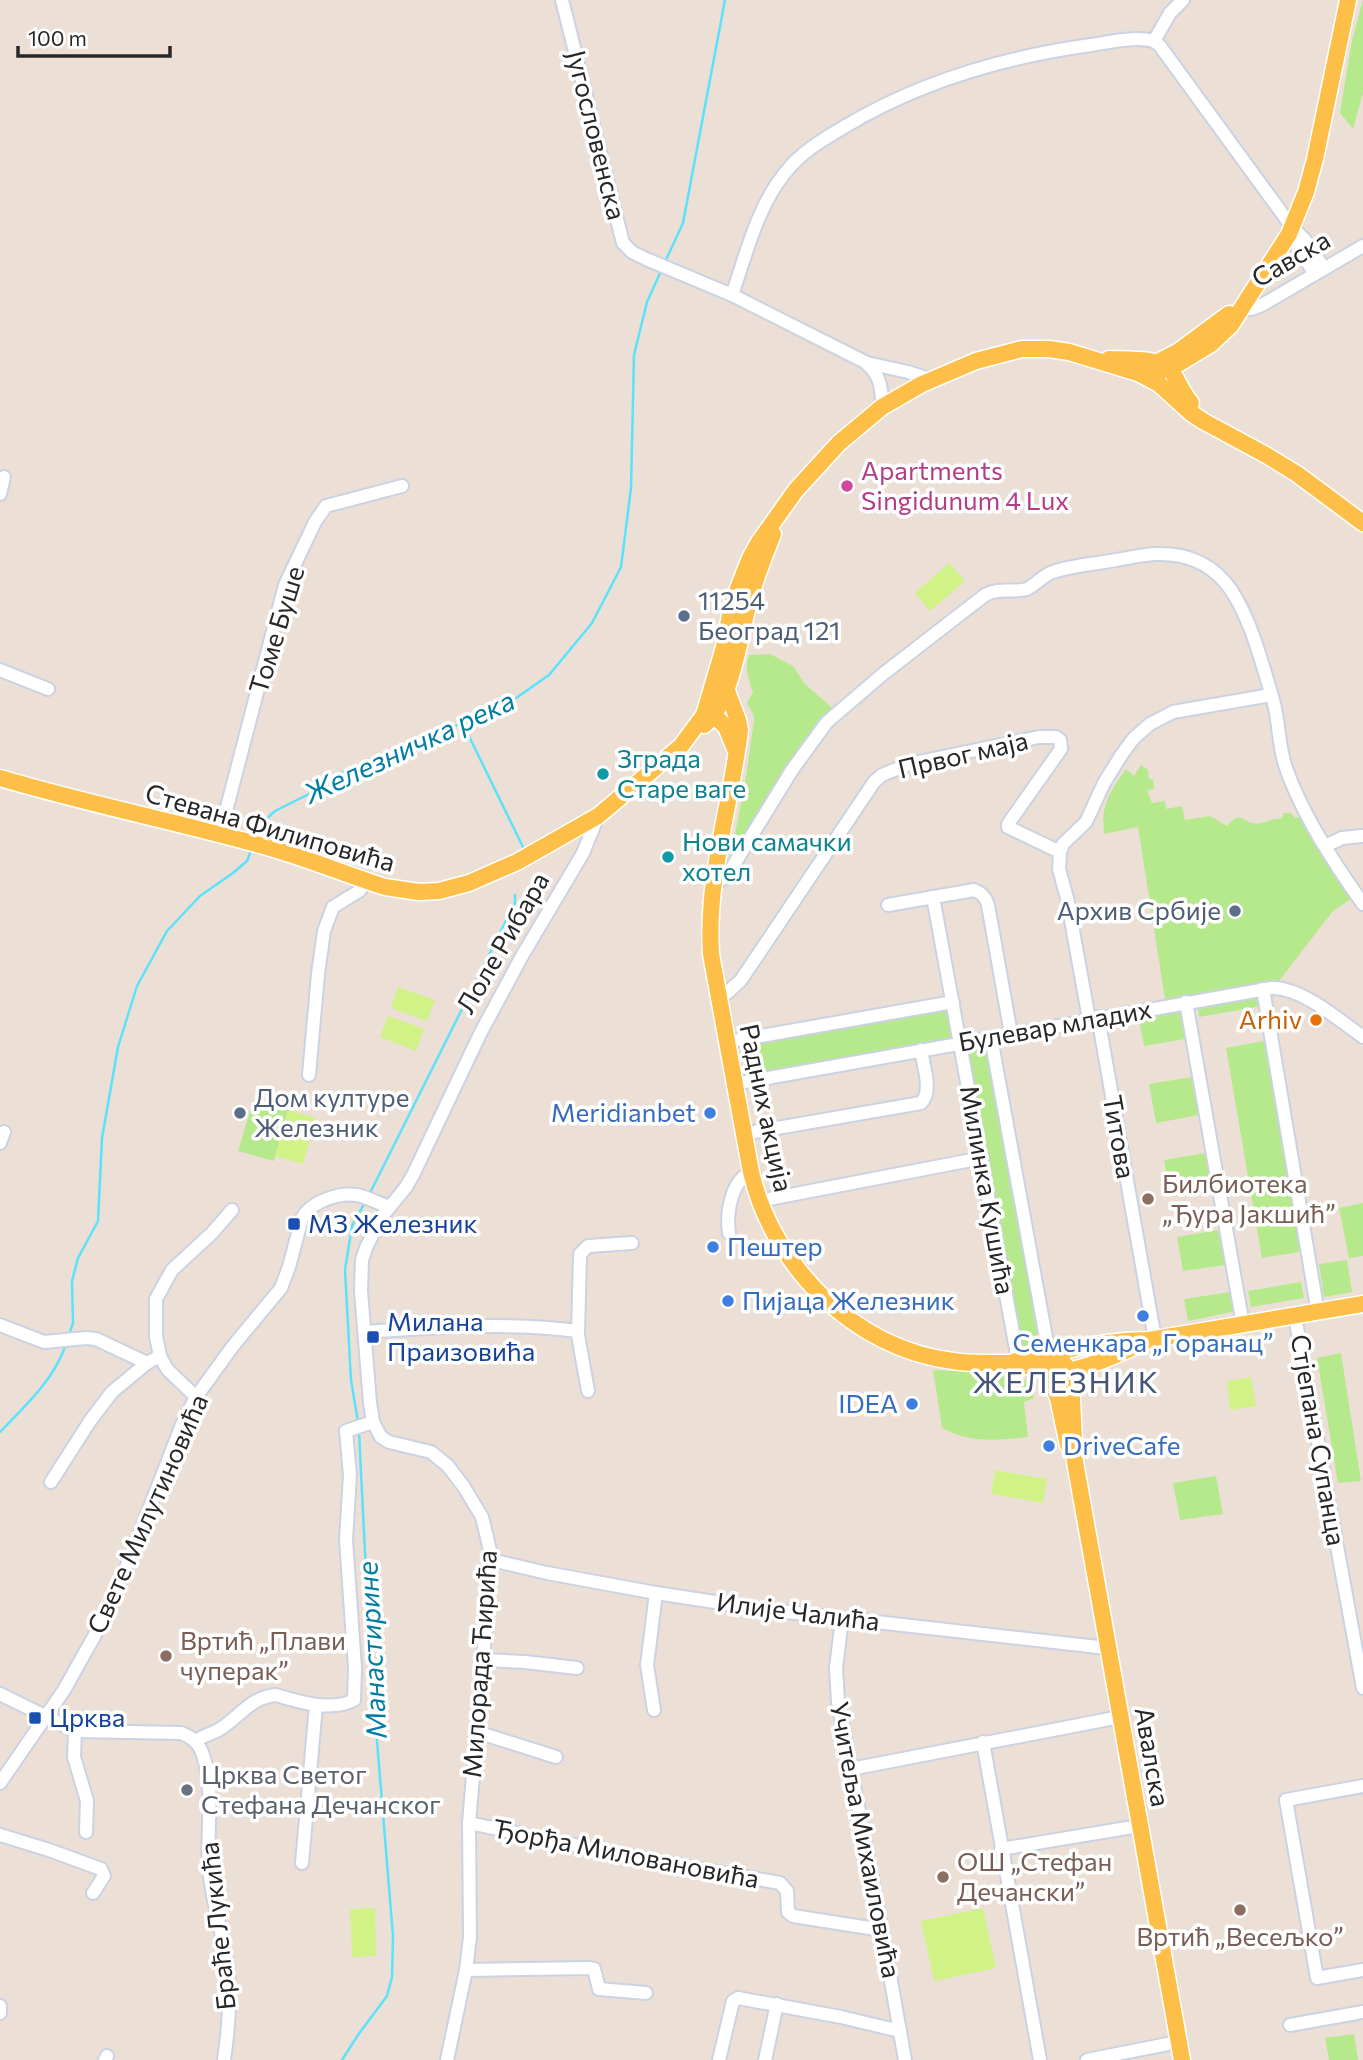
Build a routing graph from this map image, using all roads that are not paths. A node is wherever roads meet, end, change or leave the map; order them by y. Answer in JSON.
{"nodes":[{"id":1,"x":562,"y":0,"type":"edge"},
{"id":2,"x":1183,"y":0,"type":"edge"},
{"id":3,"x":1348,"y":0,"type":"edge"},
{"id":4,"x":1154,"y":41,"type":"junction"},
{"id":5,"x":1292,"y":227,"type":"junction"},
{"id":6,"x":1363,"y":246,"type":"edge"},
{"id":7,"x":1319,"y":271,"type":"junction"},
{"id":8,"x":732,"y":295,"type":"junction"},
{"id":9,"x":1241,"y":309,"type":"junction"},
{"id":10,"x":1086,"y":357,"type":"junction"},
{"id":11,"x":867,"y":363,"type":"junction"},
{"id":12,"x":1156,"y":372,"type":"junction"},
{"id":13,"x":932,"y":380,"type":"junction"},
{"id":14,"x":882,"y":407,"type":"junction"},
{"id":15,"x":4,"y":477,"type":"dead end"},
{"id":16,"x":402,"y":486,"type":"dead end"},
{"id":17,"x":0,"y":494,"type":"edge"},
{"id":18,"x":1363,"y":523,"type":"edge"},
{"id":19,"x":0,"y":670,"type":"edge"},
{"id":20,"x":48,"y":690,"type":"dead end"},
{"id":21,"x":1271,"y":695,"type":"junction"},
{"id":22,"x":715,"y":710,"type":"junction"},
{"id":23,"x":0,"y":778,"type":"edge"},
{"id":24,"x":598,"y":816,"type":"junction"},
{"id":25,"x":1363,"y":836,"type":"edge"},
{"id":26,"x":228,"y":837,"type":"junction"},
{"id":27,"x":1325,"y":846,"type":"junction"},
{"id":28,"x":1060,"y":852,"type":"junction"},
{"id":29,"x":714,"y":879,"type":"junction"},
{"id":30,"x":366,"y":881,"type":"junction"},
{"id":31,"x":933,"y":897,"type":"junction"},
{"id":32,"x":1363,"y":904,"type":"edge"},
{"id":33,"x":888,"y":905,"type":"dead end"},
{"id":34,"x":1263,"y":989,"type":"junction"},
{"id":35,"x":718,"y":997,"type":"junction"},
{"id":36,"x":953,"y":1002,"type":"junction"},
{"id":37,"x":1186,"y":1002,"type":"junction"},
{"id":38,"x":1093,"y":1018,"type":"junction"},
{"id":39,"x":1011,"y":1034,"type":"junction"},
{"id":40,"x":1363,"y":1037,"type":"edge"},
{"id":41,"x":992,"y":1038,"type":"junction"},
{"id":42,"x":727,"y":1042,"type":"junction"},
{"id":43,"x":961,"y":1043,"type":"junction"},
{"id":44,"x":921,"y":1050,"type":"junction"},
{"id":45,"x":309,"y":1075,"type":"dead end"},
{"id":46,"x":734,"y":1084,"type":"junction"},
{"id":47,"x":743,"y":1134,"type":"junction"},
{"id":48,"x":982,"y":1158,"type":"junction"},
{"id":49,"x":751,"y":1172,"type":"junction"},
{"id":50,"x":759,"y":1200,"type":"junction"},
{"id":51,"x":388,"y":1207,"type":"junction"},
{"id":52,"x":232,"y":1210,"type":"dead end"},
{"id":53,"x":729,"y":1233,"type":"dead end"},
{"id":54,"x":632,"y":1243,"type":"dead end"},
{"id":55,"x":1363,"y":1304,"type":"edge"},
{"id":56,"x":1318,"y":1313,"type":"junction"},
{"id":57,"x":1295,"y":1317,"type":"junction"},
{"id":58,"x":0,"y":1325,"type":"edge"},
{"id":59,"x":1243,"y":1325,"type":"junction"},
{"id":60,"x":578,"y":1331,"type":"junction"},
{"id":61,"x":365,"y":1332,"type":"junction"},
{"id":62,"x":1152,"y":1340,"type":"junction"},
{"id":63,"x":1050,"y":1353,"type":"junction"},
{"id":64,"x":160,"y":1356,"type":"junction"},
{"id":65,"x":1112,"y":1357,"type":"junction"},
{"id":66,"x":1014,"y":1361,"type":"junction"},
{"id":67,"x":148,"y":1363,"type":"junction"},
{"id":68,"x":1047,"y":1371,"type":"junction"},
{"id":69,"x":1069,"y":1371,"type":"junction"},
{"id":70,"x":588,"y":1391,"type":"dead end"},
{"id":71,"x":196,"y":1397,"type":"junction"},
{"id":72,"x":1073,"y":1412,"type":"junction"},
{"id":73,"x":369,"y":1423,"type":"junction"},
{"id":74,"x":1075,"y":1462,"type":"junction"},
{"id":75,"x":51,"y":1482,"type":"dead end"},
{"id":76,"x":491,"y":1559,"type":"junction"},
{"id":77,"x":656,"y":1593,"type":"junction"},
{"id":78,"x":842,"y":1619,"type":"junction"},
{"id":79,"x":1107,"y":1647,"type":"junction"},
{"id":80,"x":483,"y":1660,"type":"junction"},
{"id":81,"x":577,"y":1668,"type":"dead end"},
{"id":82,"x":1362,"y":1680,"type":"edge"},
{"id":83,"x":0,"y":1694,"type":"edge"},
{"id":84,"x":316,"y":1705,"type":"junction"},
{"id":85,"x":654,"y":1710,"type":"dead end"},
{"id":86,"x":46,"y":1716,"type":"junction"},
{"id":87,"x":1120,"y":1717,"type":"junction"},
{"id":88,"x":75,"y":1731,"type":"junction"},
{"id":89,"x":477,"y":1732,"type":"junction"},
{"id":90,"x":195,"y":1741,"type":"junction"},
{"id":91,"x":984,"y":1742,"type":"junction"},
{"id":92,"x":556,"y":1757,"type":"dead end"},
{"id":93,"x":851,"y":1769,"type":"junction"},
{"id":94,"x":0,"y":1783,"type":"edge"},
{"id":95,"x":1363,"y":1786,"type":"edge"},
{"id":96,"x":469,"y":1823,"type":"junction"},
{"id":97,"x":1139,"y":1826,"type":"junction"},
{"id":98,"x":86,"y":1832,"type":"dead end"},
{"id":99,"x":0,"y":1835,"type":"edge"},
{"id":100,"x":1002,"y":1849,"type":"junction"},
{"id":101,"x":302,"y":1863,"type":"dead end"},
{"id":102,"x":93,"y":1893,"type":"dead end"},
{"id":103,"x":882,"y":1930,"type":"junction"},
{"id":104,"x":466,"y":1970,"type":"junction"},
{"id":105,"x":1363,"y":1970,"type":"edge"},
{"id":106,"x":646,"y":1993,"type":"dead end"},
{"id":107,"x":777,"y":2004,"type":"junction"},
{"id":108,"x":0,"y":2006,"type":"edge"},
{"id":109,"x":1363,"y":2012,"type":"edge"},
{"id":110,"x":0,"y":2013,"type":"edge"},
{"id":111,"x":1290,"y":2025,"type":"dead end"},
{"id":112,"x":900,"y":2031,"type":"junction"},
{"id":113,"x":1178,"y":2042,"type":"junction"},
{"id":114,"x":224,"y":2060,"type":"edge"},
{"id":115,"x":447,"y":2060,"type":"edge"},
{"id":116,"x":719,"y":2060,"type":"edge"},
{"id":117,"x":765,"y":2060,"type":"edge"},
{"id":118,"x":905,"y":2060,"type":"edge"},
{"id":119,"x":1040,"y":2060,"type":"edge"},
{"id":120,"x":1087,"y":2060,"type":"edge"},
{"id":121,"x":1182,"y":2060,"type":"edge"}],
"edges":[{"from":1,"to":8,"type":"street","name":"Југословенска"},
{"from":2,"to":4,"type":"street"},
{"from":3,"to":5,"type":"main road"},
{"from":4,"to":5,"type":"street"},
{"from":4,"to":8,"type":"street"},
{"from":5,"to":7,"type":"street"},
{"from":5,"to":9,"type":"main road"},
{"from":6,"to":7,"type":"street","name":"Савска"},
{"from":7,"to":9,"type":"street","name":"Савска"},
{"from":8,"to":11,"type":"street"},
{"from":9,"to":12,"type":"main road","name":"Савска"},
{"from":10,"to":12,"type":"main road","name":"Лоле Рибара"},
{"from":10,"to":12,"type":"main road","name":"Лоле Рибара"},
{"from":10,"to":13,"type":"main road","name":"Лоле Рибара"},
{"from":11,"to":13,"type":"street"},
{"from":11,"to":14,"type":"street"},
{"from":12,"to":18,"type":"main road","name":"Лоле Рибара"},
{"from":13,"to":14,"type":"main road","name":"Лоле Рибара"},
{"from":14,"to":22,"type":"main road","name":"Лоле Рибара"},
{"from":15,"to":17,"type":"street"},
{"from":16,"to":26,"type":"street","name":"Томе Буше"},
{"from":19,"to":20,"type":"street"},
{"from":21,"to":27,"type":"street"},
{"from":21,"to":28,"type":"street"},
{"from":21,"to":29,"type":"street"},
{"from":22,"to":24,"type":"main road","name":"Лоле Рибара"},
{"from":22,"to":29,"type":"main road","name":"Радних акција"},
{"from":23,"to":26,"type":"main road","name":"Стевана Филиповића"},
{"from":24,"to":30,"type":"main road","name":"Стевана Филиповића"},
{"from":24,"to":51,"type":"street","name":"Лоле Рибара"},
{"from":25,"to":27,"type":"street"},
{"from":26,"to":30,"type":"main road","name":"Стевана Филиповића"},
{"from":27,"to":32,"type":"street"},
{"from":28,"to":35,"type":"street","name":"Првог маја"},
{"from":28,"to":38,"type":"street","name":"Титова"},
{"from":29,"to":35,"type":"main road","name":"Радних акција"},
{"from":30,"to":45,"type":"street"},
{"from":31,"to":33,"type":"street"},
{"from":31,"to":36,"type":"street","name":"Милинка Кушића"},
{"from":31,"to":39,"type":"street"},
{"from":34,"to":37,"type":"street","name":"Булевар младих"},
{"from":34,"to":40,"type":"street","name":"Булевар младих"},
{"from":34,"to":56,"type":"street"},
{"from":35,"to":42,"type":"main road","name":"Радних акција"},
{"from":36,"to":42,"type":"street"},
{"from":36,"to":43,"type":"street","name":"Милинка Кушића"},
{"from":37,"to":38,"type":"street","name":"Булевар младих"},
{"from":37,"to":59,"type":"street"},
{"from":38,"to":39,"type":"street","name":"Булевар младих"},
{"from":38,"to":62,"type":"street","name":"Титова"},
{"from":39,"to":41,"type":"street","name":"Булевар младих"},
{"from":41,"to":43,"type":"street","name":"Булевар младих"},
{"from":41,"to":63,"type":"street"},
{"from":42,"to":46,"type":"main road","name":"Радних акција"},
{"from":43,"to":44,"type":"street","name":"Булевар младих"},
{"from":43,"to":48,"type":"street","name":"Милинка Кушића"},
{"from":44,"to":46,"type":"street","name":"Булевар младих"},
{"from":44,"to":47,"type":"street"},
{"from":46,"to":47,"type":"main road","name":"Радних акција"},
{"from":47,"to":49,"type":"main road","name":"Радних акција"},
{"from":48,"to":50,"type":"street"},
{"from":48,"to":66,"type":"street","name":"Милинка Кушића"},
{"from":49,"to":50,"type":"main road","name":"Радних акција"},
{"from":49,"to":53,"type":"street"},
{"from":50,"to":66,"type":"main road","name":"Радних акција"},
{"from":51,"to":61,"type":"street"},
{"from":51,"to":71,"type":"street","name":"Свете Милутиновића"},
{"from":52,"to":64,"type":"street"},
{"from":54,"to":60,"type":"street"},
{"from":55,"to":56,"type":"main road","name":"Радних акција"},
{"from":56,"to":57,"type":"main road","name":"Радних акција"},
{"from":57,"to":59,"type":"main road","name":"Радних акција"},
{"from":57,"to":82,"type":"street","name":"Стјепана Супанца"},
{"from":58,"to":67,"type":"street"},
{"from":59,"to":62,"type":"main road","name":"Радних акција"},
{"from":60,"to":61,"type":"street"},
{"from":60,"to":70,"type":"street"},
{"from":61,"to":73,"type":"street"},
{"from":62,"to":63,"type":"main road","name":"Радних акција"},
{"from":62,"to":65,"type":"main road","name":"Радних акција"},
{"from":63,"to":66,"type":"main road","name":"Радних акција"},
{"from":63,"to":68,"type":"main road"},
{"from":63,"to":69,"type":"main road"},
{"from":64,"to":67,"type":"street"},
{"from":64,"to":71,"type":"street"},
{"from":65,"to":69,"type":"main road","name":"Радних акција"},
{"from":65,"to":72,"type":"main road"},
{"from":66,"to":68,"type":"main road","name":"Радних акција"},
{"from":67,"to":75,"type":"street"},
{"from":68,"to":69,"type":"main road","name":"Радних акција"},
{"from":68,"to":74,"type":"main road","name":"Авалска"},
{"from":69,"to":72,"type":"main road","name":"Авалска"},
{"from":71,"to":86,"type":"street","name":"Свете Милутиновића"},
{"from":72,"to":74,"type":"main road","name":"Авалска"},
{"from":73,"to":76,"type":"street","name":"Милорада Ћирића"},
{"from":73,"to":84,"type":"street"},
{"from":74,"to":79,"type":"main road","name":"Авалска"},
{"from":76,"to":77,"type":"street","name":"Илије Чалића"},
{"from":76,"to":80,"type":"street","name":"Милорада Ћирића"},
{"from":77,"to":78,"type":"street","name":"Илије Чалића"},
{"from":77,"to":85,"type":"street"},
{"from":78,"to":79,"type":"street","name":"Илије Чалића"},
{"from":78,"to":93,"type":"street","name":"Учитеља Михаиловића"},
{"from":79,"to":87,"type":"main road","name":"Авалска"},
{"from":80,"to":81,"type":"street"},
{"from":80,"to":89,"type":"street","name":"Милорада Ћирића"},
{"from":83,"to":86,"type":"street"},
{"from":84,"to":90,"type":"street"},
{"from":84,"to":101,"type":"street"},
{"from":86,"to":88,"type":"street"},
{"from":86,"to":94,"type":"street","name":"Свете Милутиновића"},
{"from":87,"to":91,"type":"street"},
{"from":87,"to":97,"type":"main road","name":"Авалска"},
{"from":88,"to":90,"type":"street"},
{"from":88,"to":98,"type":"street"},
{"from":89,"to":92,"type":"street"},
{"from":89,"to":96,"type":"street","name":"Милорада Ћирића"},
{"from":90,"to":114,"type":"street","name":"Браће Лукића"},
{"from":91,"to":93,"type":"street"},
{"from":91,"to":100,"type":"street"},
{"from":93,"to":103,"type":"street","name":"Учитеља Михаиловића"},
{"from":95,"to":105,"type":"street"},
{"from":96,"to":103,"type":"street","name":"Ђорђа Миловановића"},
{"from":96,"to":104,"type":"street","name":"Милорада Ћирића"},
{"from":97,"to":100,"type":"street"},
{"from":97,"to":113,"type":"main road","name":"Авалска"},
{"from":99,"to":102,"type":"street"},
{"from":100,"to":119,"type":"street"},
{"from":103,"to":112,"type":"street","name":"Учитеља Михаиловића"},
{"from":104,"to":106,"type":"street"},
{"from":104,"to":115,"type":"street","name":"Милорада Ћирића"},
{"from":107,"to":112,"type":"street"},
{"from":107,"to":116,"type":"street"},
{"from":107,"to":117,"type":"street"},
{"from":108,"to":110,"type":"street"},
{"from":109,"to":111,"type":"street"},
{"from":112,"to":118,"type":"street","name":"Учитеља Михаиловића"},
{"from":113,"to":120,"type":"street"},
{"from":113,"to":121,"type":"main road","name":"Авалска"}]}
